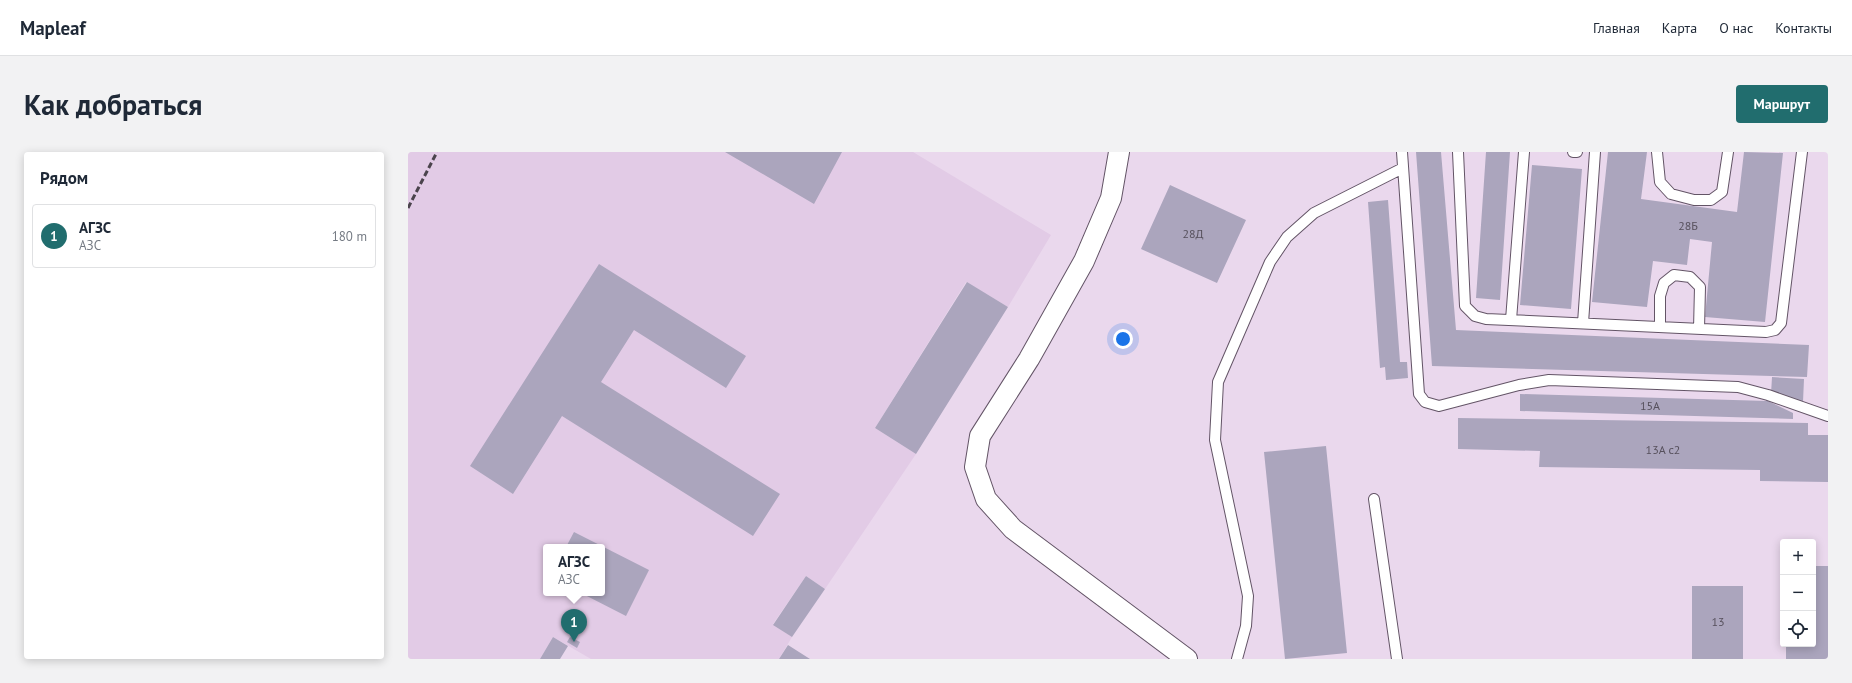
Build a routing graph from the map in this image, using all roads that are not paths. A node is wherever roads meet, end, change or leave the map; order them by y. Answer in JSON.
{"nodes":[{"id":1,"x":1119,"y":152,"type":"edge"},
{"id":2,"x":1402,"y":152,"type":"edge"},
{"id":3,"x":1458,"y":152,"type":"edge"},
{"id":4,"x":1524,"y":152,"type":"edge"},
{"id":5,"x":1573,"y":152,"type":"edge"},
{"id":6,"x":1577,"y":152,"type":"edge"},
{"id":7,"x":1595,"y":152,"type":"edge"},
{"id":8,"x":1657,"y":152,"type":"edge"},
{"id":9,"x":1728,"y":152,"type":"edge"},
{"id":10,"x":1802,"y":152,"type":"edge"},
{"id":11,"x":1403,"y":168,"type":"junction"},
{"id":12,"x":1511,"y":320,"type":"junction"},
{"id":13,"x":1583,"y":323,"type":"junction"},
{"id":14,"x":1660,"y":327,"type":"junction"},
{"id":15,"x":1699,"y":329,"type":"junction"},
{"id":16,"x":1828,"y":416,"type":"edge"},
{"id":17,"x":1374,"y":499,"type":"dead end"},
{"id":18,"x":1187,"y":659,"type":"edge"},
{"id":19,"x":1237,"y":659,"type":"edge"},
{"id":20,"x":1397,"y":659,"type":"edge"}],
"edges":[{"from":1,"to":18,"type":"street"},
{"from":2,"to":11,"type":"lane"},
{"from":3,"to":12,"type":"lane"},
{"from":4,"to":12,"type":"lane"},
{"from":5,"to":6,"type":"lane"},
{"from":7,"to":13,"type":"lane"},
{"from":8,"to":9,"type":"lane"},
{"from":10,"to":15,"type":"lane"},
{"from":11,"to":16,"type":"lane"},
{"from":11,"to":19,"type":"lane"},
{"from":12,"to":13,"type":"lane"},
{"from":13,"to":14,"type":"lane"},
{"from":14,"to":15,"type":"lane"},
{"from":14,"to":15,"type":"lane"},
{"from":17,"to":20,"type":"lane"}]}
